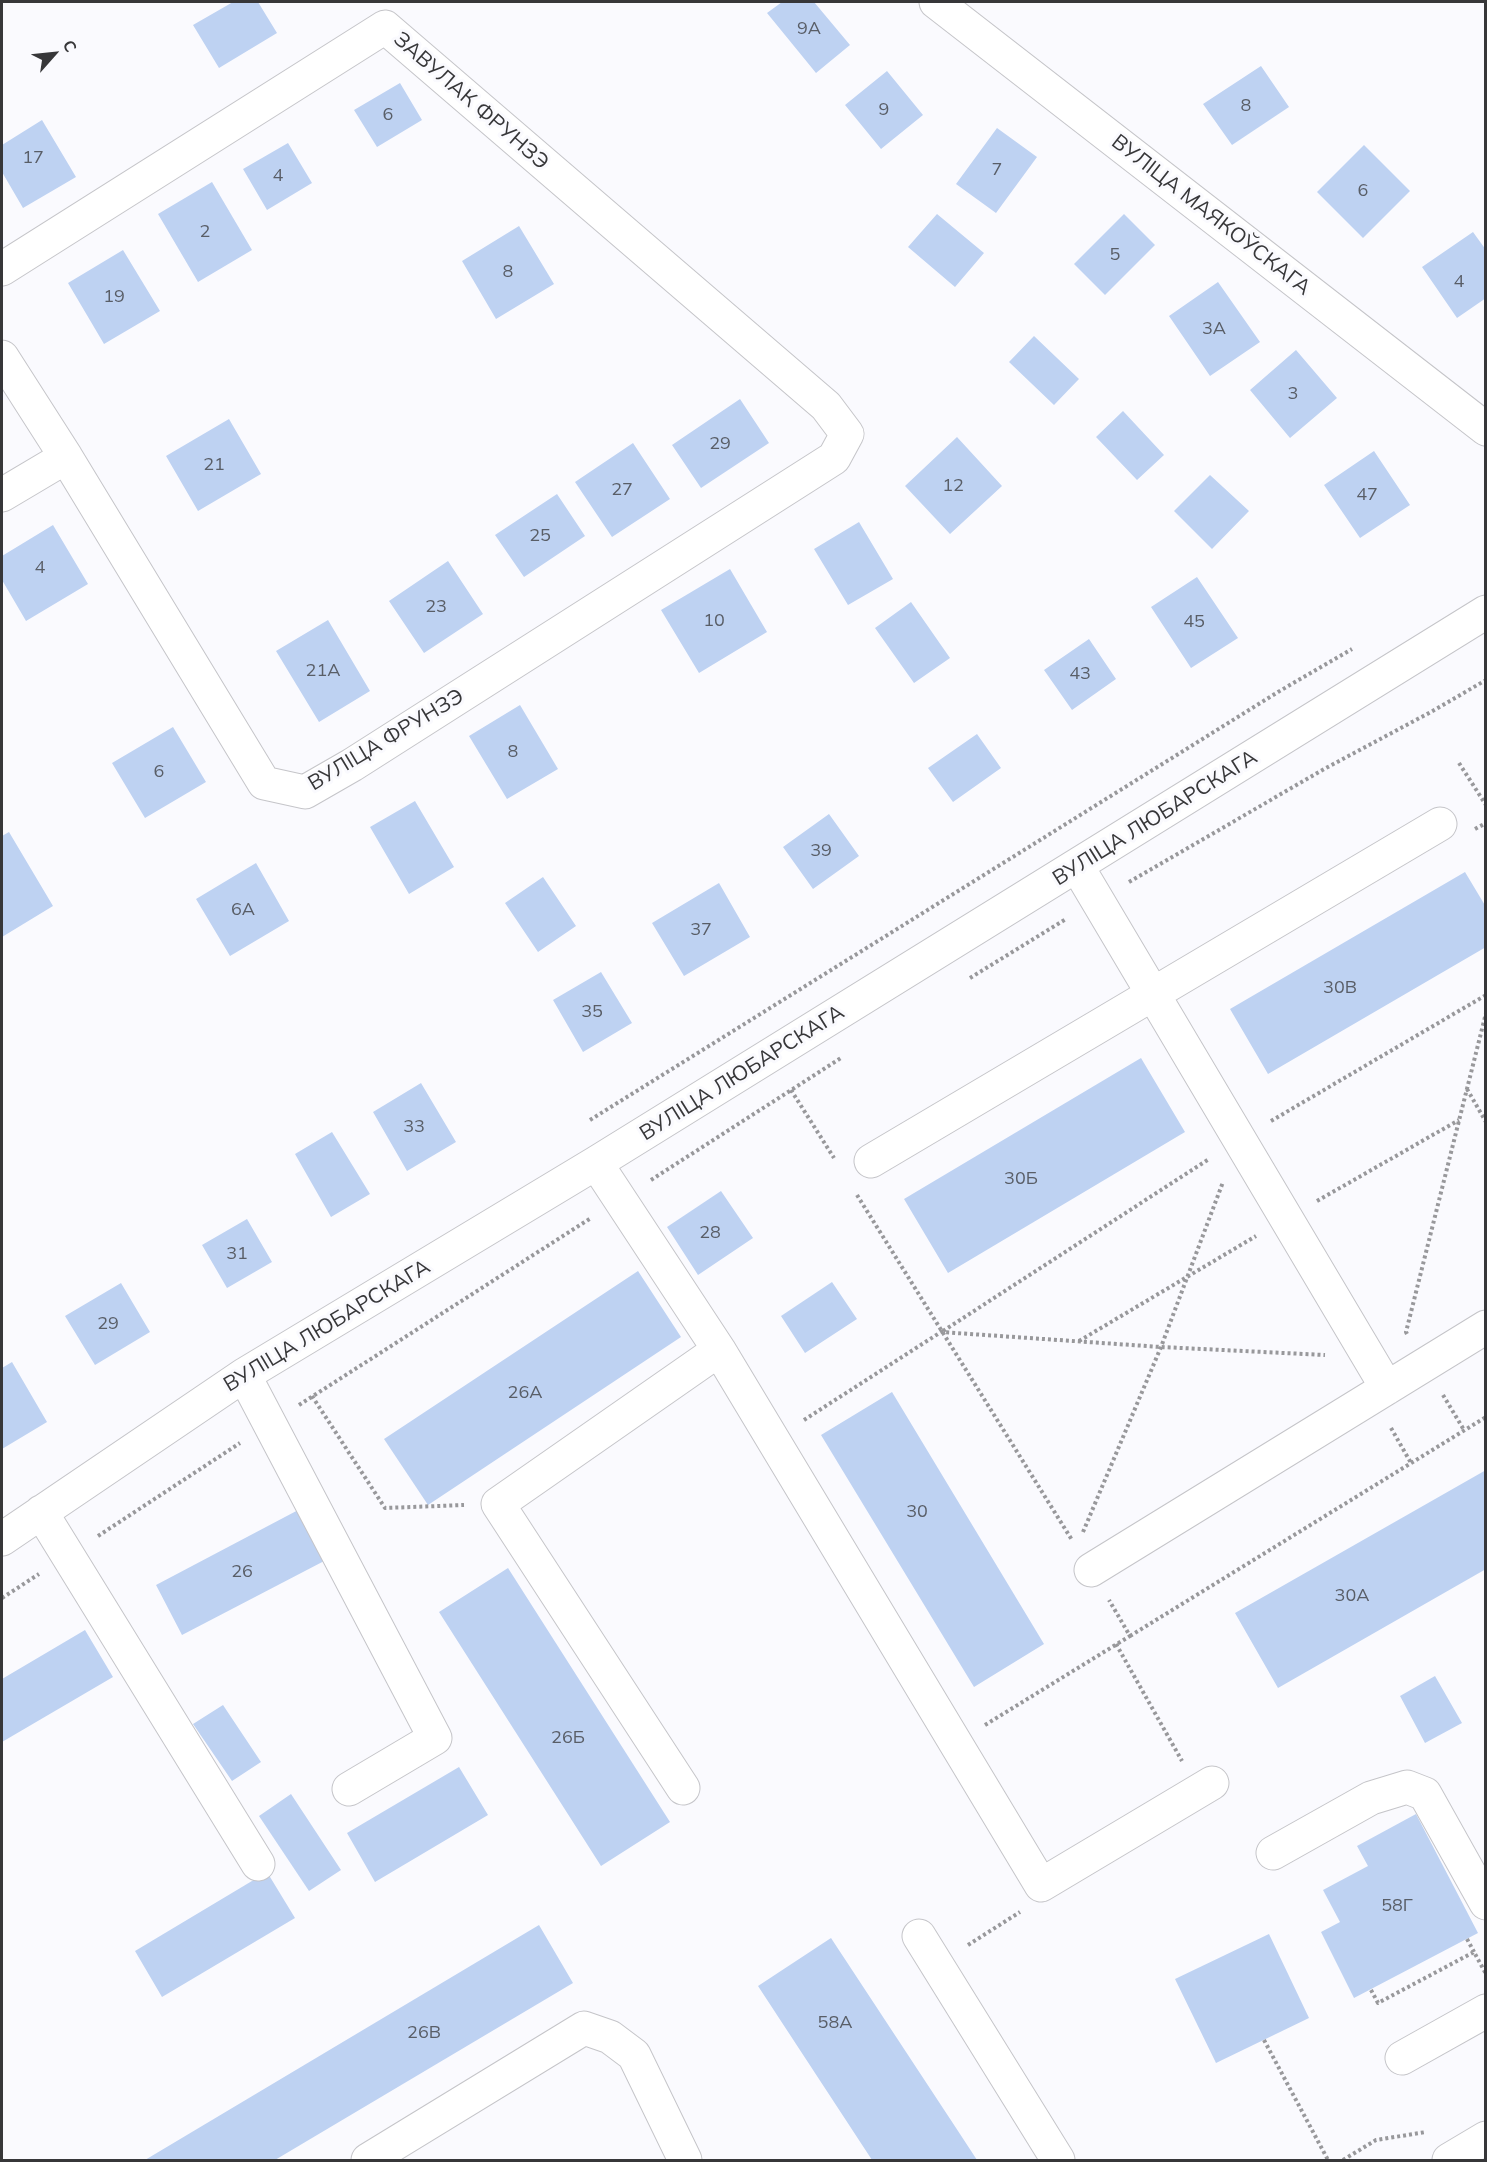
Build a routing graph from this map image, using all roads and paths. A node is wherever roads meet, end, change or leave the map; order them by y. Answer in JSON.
{"nodes":[{"id":1,"x":936,"y":2,"type":"edge"},
{"id":2,"x":2,"y":269,"type":"edge"},
{"id":3,"x":2,"y":357,"type":"edge"},
{"id":4,"x":1485,"y":429,"type":"edge"},
{"id":5,"x":66,"y":457,"type":"junction"},
{"id":6,"x":834,"y":458,"type":"joint"},
{"id":7,"x":2,"y":495,"type":"edge"},
{"id":8,"x":1485,"y":612,"type":"edge"},
{"id":9,"x":1344,"y":653,"type":"dead end"},
{"id":10,"x":1485,"y":680,"type":"edge"},
{"id":11,"x":1278,"y":692,"type":"dead end"},
{"id":12,"x":1460,"y":763,"type":"dead end"},
{"id":13,"x":1485,"y":805,"type":"edge"},
{"id":14,"x":1440,"y":824,"type":"dead end"},
{"id":15,"x":1077,"y":866,"type":"junction"},
{"id":16,"x":1096,"y":901,"type":"junction"},
{"id":17,"x":964,"y":982,"type":"dead end"},
{"id":18,"x":1152,"y":993,"type":"junction"},
{"id":19,"x":1485,"y":995,"type":"edge"},
{"id":20,"x":1485,"y":1013,"type":"edge"},
{"id":21,"x":846,"y":1054,"type":"dead end"},
{"id":22,"x":1466,"y":1089,"type":"junction"},
{"id":23,"x":791,"y":1090,"type":"junction"},
{"id":24,"x":1485,"y":1122,"type":"edge"},
{"id":25,"x":1239,"y":1139,"type":"junction"},
{"id":26,"x":596,"y":1163,"type":"junction"},
{"id":27,"x":854,"y":1171,"type":"junction"},
{"id":28,"x":621,"y":1199,"type":"junction"},
{"id":29,"x":1485,"y":1327,"type":"edge"},
{"id":30,"x":941,"y":1332,"type":"junction"},
{"id":31,"x":1161,"y":1347,"type":"junction"},
{"id":32,"x":719,"y":1350,"type":"junction"},
{"id":33,"x":1326,"y":1355,"type":"dead end"},
{"id":34,"x":1425,"y":1365,"type":"junction"},
{"id":35,"x":244,"y":1375,"type":"junction"},
{"id":36,"x":1380,"y":1393,"type":"junction"},
{"id":37,"x":312,"y":1396,"type":"junction"},
{"id":38,"x":1485,"y":1417,"type":"edge"},
{"id":39,"x":270,"y":1423,"type":"junction"},
{"id":40,"x":1464,"y":1430,"type":"junction"},
{"id":41,"x":773,"y":1440,"type":"junction"},
{"id":42,"x":1411,"y":1463,"type":"junction"},
{"id":43,"x":498,"y":1504,"type":"junction"},
{"id":44,"x":41,"y":1512,"type":"junction"},
{"id":45,"x":2,"y":1539,"type":"edge"},
{"id":46,"x":68,"y":1556,"type":"junction"},
{"id":47,"x":1084,"y":1559,"type":"junction"},
{"id":48,"x":2,"y":1598,"type":"edge"},
{"id":49,"x":1130,"y":1636,"type":"junction"},
{"id":50,"x":1116,"y":1644,"type":"junction"},
{"id":51,"x":956,"y":1742,"type":"junction"},
{"id":52,"x":1206,"y":1787,"type":"joint"},
{"id":53,"x":683,"y":1788,"type":"dead end"},
{"id":54,"x":348,"y":1789,"type":"dead end"},
{"id":55,"x":1273,"y":1853,"type":"dead end"},
{"id":56,"x":258,"y":1864,"type":"dead end"},
{"id":57,"x":1041,"y":1885,"type":"junction"},
{"id":58,"x":1485,"y":1904,"type":"edge"},
{"id":59,"x":919,"y":1936,"type":"dead end"},
{"id":60,"x":1467,"y":1939,"type":"dead end"},
{"id":61,"x":1473,"y":1952,"type":"junction"},
{"id":62,"x":937,"y":1964,"type":"junction"},
{"id":63,"x":1485,"y":1974,"type":"edge"},
{"id":64,"x":1371,"y":1990,"type":"dead end"},
{"id":65,"x":1485,"y":2011,"type":"edge"},
{"id":66,"x":1264,"y":2040,"type":"dead end"},
{"id":67,"x":1402,"y":2058,"type":"dead end"},
{"id":68,"x":1432,"y":2131,"type":"dead end"},
{"id":69,"x":1485,"y":2138,"type":"edge"},
{"id":70,"x":368,"y":2160,"type":"edge"},
{"id":71,"x":685,"y":2160,"type":"edge"},
{"id":72,"x":1058,"y":2160,"type":"edge"},
{"id":73,"x":1328,"y":2160,"type":"edge"},
{"id":74,"x":1343,"y":2160,"type":"edge"},
{"id":75,"x":1449,"y":2160,"type":"edge"}],
"edges":[{"from":1,"to":4,"type":"street","name":"ВУЛІЦА МАЯКОЎСКАГА"},
{"from":2,"to":6,"type":"street","name":"ЗАВУЛАК ФРУНЗЭ"},
{"from":3,"to":5,"type":"street","name":"ВУЛІЦА ФРУНЗЭ"},
{"from":5,"to":6,"type":"street","name":"ВУЛІЦА ФРУНЗЭ"},
{"from":5,"to":7,"type":"street"},
{"from":8,"to":15,"type":"street","name":"ВУЛІЦА ЛЮБАРСКАГА"},
{"from":9,"to":11,"type":"path"},
{"from":10,"to":16,"type":"path"},
{"from":12,"to":13,"type":"path"},
{"from":14,"to":18,"type":"street"},
{"from":15,"to":16,"type":"street"},
{"from":15,"to":26,"type":"street","name":"ВУЛІЦА ЛЮБАРСКАГА"},
{"from":16,"to":17,"type":"path"},
{"from":16,"to":18,"type":"street"},
{"from":18,"to":25,"type":"street"},
{"from":18,"to":27,"type":"street"},
{"from":19,"to":25,"type":"path"},
{"from":20,"to":22,"type":"path"},
{"from":21,"to":23,"type":"path"},
{"from":22,"to":24,"type":"path"},
{"from":22,"to":34,"type":"path"},
{"from":23,"to":27,"type":"path"},
{"from":23,"to":28,"type":"path"},
{"from":25,"to":30,"type":"path"},
{"from":25,"to":31,"type":"path"},
{"from":25,"to":36,"type":"street"},
{"from":26,"to":28,"type":"street"},
{"from":26,"to":35,"type":"street","name":"ВУЛІЦА ЛЮБАРСКАГА"},
{"from":27,"to":30,"type":"path"},
{"from":28,"to":32,"type":"street"},
{"from":28,"to":37,"type":"path"},
{"from":29,"to":34,"type":"street"},
{"from":30,"to":31,"type":"path"},
{"from":30,"to":41,"type":"path"},
{"from":30,"to":47,"type":"path"},
{"from":31,"to":33,"type":"path"},
{"from":31,"to":47,"type":"path"},
{"from":32,"to":41,"type":"street"},
{"from":32,"to":43,"type":"street"},
{"from":34,"to":36,"type":"street"},
{"from":34,"to":40,"type":"path"},
{"from":35,"to":39,"type":"street"},
{"from":35,"to":44,"type":"street","name":"ВУЛІЦА ЛЮБАРСКАГА"},
{"from":36,"to":42,"type":"path"},
{"from":36,"to":47,"type":"street"},
{"from":37,"to":39,"type":"path"},
{"from":37,"to":43,"type":"path"},
{"from":38,"to":40,"type":"path"},
{"from":39,"to":46,"type":"path"},
{"from":39,"to":54,"type":"street"},
{"from":40,"to":42,"type":"path"},
{"from":41,"to":51,"type":"street"},
{"from":42,"to":49,"type":"path"},
{"from":43,"to":53,"type":"street"},
{"from":44,"to":45,"type":"street","name":"ВУЛІЦА ЛЮБАРСКАГА"},
{"from":44,"to":46,"type":"street"},
{"from":46,"to":48,"type":"path"},
{"from":46,"to":56,"type":"street"},
{"from":47,"to":49,"type":"path"},
{"from":49,"to":50,"type":"path"},
{"from":50,"to":51,"type":"path"},
{"from":50,"to":52,"type":"path"},
{"from":51,"to":57,"type":"street"},
{"from":52,"to":57,"type":"street"},
{"from":55,"to":58,"type":"street"},
{"from":57,"to":62,"type":"path"},
{"from":59,"to":62,"type":"street"},
{"from":60,"to":61,"type":"path"},
{"from":61,"to":63,"type":"path"},
{"from":61,"to":64,"type":"path"},
{"from":62,"to":72,"type":"street"},
{"from":65,"to":67,"type":"street"},
{"from":66,"to":73,"type":"path"},
{"from":68,"to":74,"type":"path"},
{"from":69,"to":75,"type":"street"},
{"from":70,"to":71,"type":"street"}]}
